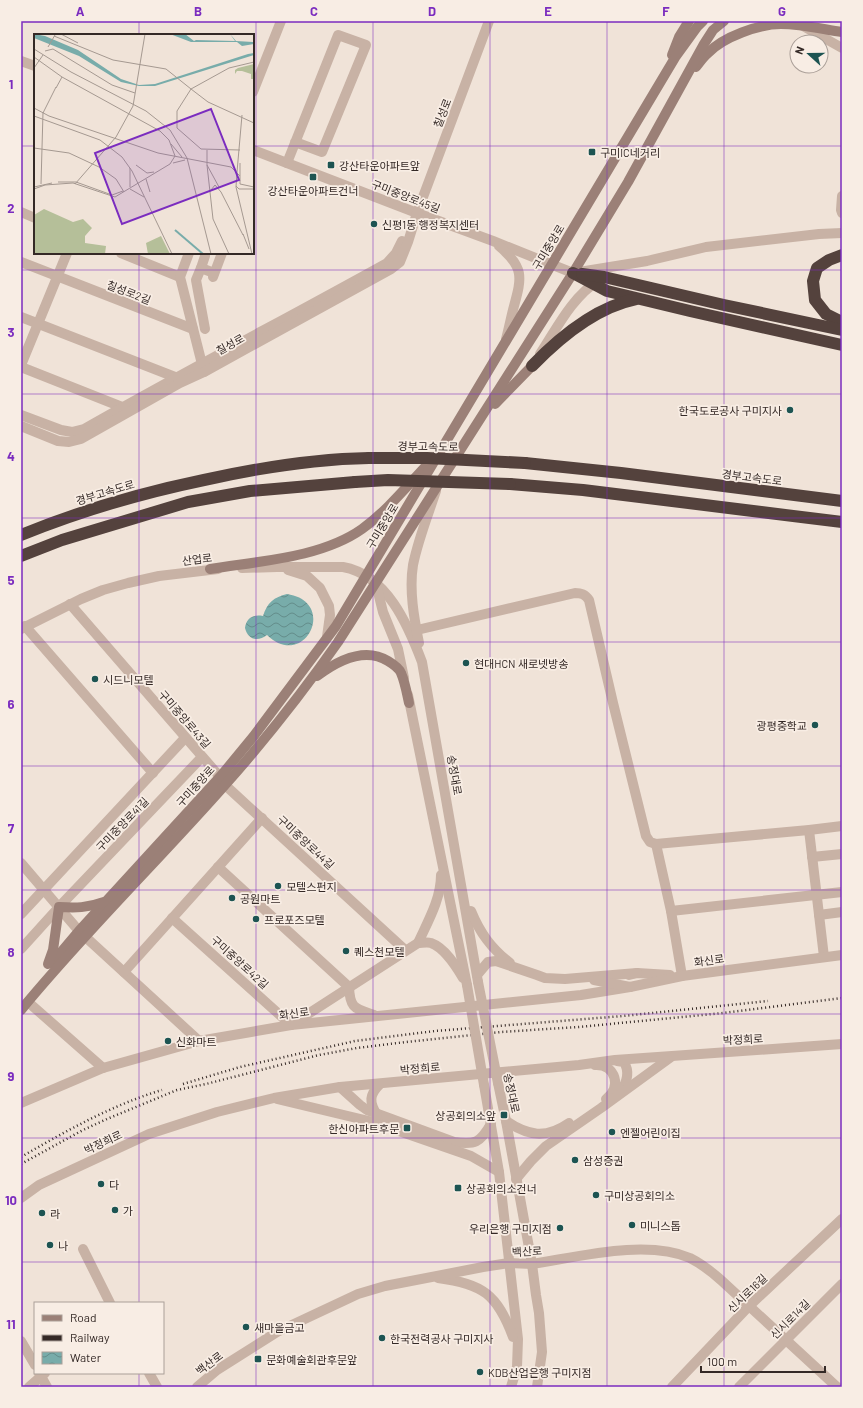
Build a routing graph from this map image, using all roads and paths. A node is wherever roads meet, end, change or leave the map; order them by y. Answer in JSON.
{"nodes":[{"id":1,"x":281,"y":21,"type":"edge"},
{"id":2,"x":489,"y":21,"type":"edge"},
{"id":3,"x":689,"y":21,"type":"edge"},
{"id":4,"x":703,"y":21,"type":"edge"},
{"id":5,"x":724,"y":21,"type":"edge"},
{"id":6,"x":821,"y":21,"type":"edge"},
{"id":7,"x":803,"y":26,"type":"junction"},
{"id":8,"x":842,"y":31,"type":"edge"},
{"id":9,"x":842,"y":48,"type":"edge"},
{"id":10,"x":21,"y":61,"type":"edge"},
{"id":11,"x":34,"y":66,"type":"edge"},
{"id":12,"x":662,"y":78,"type":"junction"},
{"id":13,"x":254,"y":89,"type":"edge"},
{"id":14,"x":678,"y":91,"type":"junction"},
{"id":15,"x":295,"y":142,"type":"junction"},
{"id":16,"x":254,"y":150,"type":"edge"},
{"id":17,"x":287,"y":163,"type":"junction"},
{"id":18,"x":842,"y":196,"type":"edge"},
{"id":19,"x":21,"y":212,"type":"edge"},
{"id":20,"x":417,"y":213,"type":"junction"},
{"id":21,"x":842,"y":213,"type":"edge"},
{"id":22,"x":34,"y":218,"type":"edge"},
{"id":23,"x":842,"y":233,"type":"edge"},
{"id":24,"x":493,"y":241,"type":"junction"},
{"id":25,"x":67,"y":254,"type":"edge"},
{"id":26,"x":123,"y":254,"type":"edge"},
{"id":27,"x":189,"y":254,"type":"edge"},
{"id":28,"x":222,"y":254,"type":"edge"},
{"id":29,"x":842,"y":255,"type":"edge"},
{"id":30,"x":205,"y":256,"type":"dead end"},
{"id":31,"x":647,"y":261,"type":"junction"},
{"id":32,"x":21,"y":262,"type":"edge"},
{"id":33,"x":551,"y":264,"type":"junction"},
{"id":34,"x":201,"y":268,"type":"junction"},
{"id":35,"x":573,"y":273,"type":"junction"},
{"id":36,"x":57,"y":277,"type":"junction"},
{"id":37,"x":180,"y":277,"type":"junction"},
{"id":38,"x":604,"y":277,"type":"junction"},
{"id":39,"x":593,"y":284,"type":"junction"},
{"id":40,"x":639,"y":299,"type":"junction"},
{"id":41,"x":21,"y":317,"type":"edge"},
{"id":42,"x":842,"y":322,"type":"edge"},
{"id":43,"x":38,"y":324,"type":"junction"},
{"id":44,"x":193,"y":329,"type":"junction"},
{"id":45,"x":205,"y":329,"type":"dead end"},
{"id":46,"x":842,"y":330,"type":"edge"},
{"id":47,"x":505,"y":343,"type":"junction"},
{"id":48,"x":842,"y":345,"type":"edge"},
{"id":49,"x":21,"y":366,"type":"edge"},
{"id":50,"x":532,"y":366,"type":"junction"},
{"id":51,"x":203,"y":368,"type":"junction"},
{"id":52,"x":175,"y":377,"type":"junction"},
{"id":53,"x":122,"y":407,"type":"junction"},
{"id":54,"x":21,"y":415,"type":"edge"},
{"id":55,"x":481,"y":418,"type":"junction"},
{"id":56,"x":21,"y":426,"type":"edge"},
{"id":57,"x":440,"y":451,"type":"junction"},
{"id":58,"x":438,"y":486,"type":"junction"},
{"id":59,"x":842,"y":501,"type":"edge"},
{"id":60,"x":842,"y":522,"type":"edge"},
{"id":61,"x":21,"y":535,"type":"edge"},
{"id":62,"x":21,"y":556,"type":"edge"},
{"id":63,"x":277,"y":567,"type":"junction"},
{"id":64,"x":210,"y":569,"type":"junction"},
{"id":65,"x":365,"y":577,"type":"junction"},
{"id":66,"x":376,"y":584,"type":"junction"},
{"id":67,"x":70,"y":604,"type":"junction"},
{"id":68,"x":23,"y":627,"type":"edge"},
{"id":69,"x":417,"y":630,"type":"junction"},
{"id":70,"x":328,"y":637,"type":"junction"},
{"id":71,"x":422,"y":662,"type":"junction"},
{"id":72,"x":307,"y":686,"type":"junction"},
{"id":73,"x":409,"y":703,"type":"junction"},
{"id":74,"x":185,"y":738,"type":"junction"},
{"id":75,"x":202,"y":757,"type":"junction"},
{"id":76,"x":153,"y":773,"type":"junction"},
{"id":77,"x":222,"y":781,"type":"junction"},
{"id":78,"x":262,"y":818,"type":"junction"},
{"id":79,"x":842,"y":826,"type":"edge"},
{"id":80,"x":809,"y":830,"type":"junction"},
{"id":81,"x":656,"y":844,"type":"junction"},
{"id":82,"x":842,"y":854,"type":"edge"},
{"id":83,"x":812,"y":858,"type":"junction"},
{"id":84,"x":440,"y":861,"type":"junction"},
{"id":85,"x":21,"y":863,"type":"edge"},
{"id":86,"x":218,"y":868,"type":"junction"},
{"id":87,"x":44,"y":889,"type":"junction"},
{"id":88,"x":842,"y":892,"type":"edge"},
{"id":89,"x":463,"y":893,"type":"junction"},
{"id":90,"x":816,"y":895,"type":"junction"},
{"id":91,"x":106,"y":901,"type":"junction"},
{"id":92,"x":59,"y":907,"type":"junction"},
{"id":93,"x":671,"y":911,"type":"junction"},
{"id":94,"x":842,"y":912,"type":"edge"},
{"id":95,"x":21,"y":914,"type":"edge"},
{"id":96,"x":819,"y":915,"type":"junction"},
{"id":97,"x":172,"y":918,"type":"junction"},
{"id":98,"x":82,"y":934,"type":"junction"},
{"id":99,"x":418,"y":942,"type":"junction"},
{"id":100,"x":21,"y":949,"type":"edge"},
{"id":101,"x":405,"y":950,"type":"junction"},
{"id":102,"x":842,"y":955,"type":"edge"},
{"id":103,"x":824,"y":957,"type":"junction"},
{"id":104,"x":514,"y":966,"type":"junction"},
{"id":105,"x":46,"y":970,"type":"junction"},
{"id":106,"x":124,"y":972,"type":"junction"},
{"id":107,"x":637,"y":973,"type":"junction"},
{"id":108,"x":682,"y":976,"type":"junction"},
{"id":109,"x":581,"y":977,"type":"junction"},
{"id":110,"x":478,"y":979,"type":"junction"},
{"id":111,"x":608,"y":983,"type":"junction"},
{"id":112,"x":467,"y":985,"type":"junction"},
{"id":113,"x":349,"y":986,"type":"junction"},
{"id":114,"x":630,"y":987,"type":"junction"},
{"id":115,"x":581,"y":995,"type":"junction"},
{"id":116,"x":24,"y":1000,"type":"edge"},
{"id":117,"x":21,"y":1010,"type":"edge"},
{"id":118,"x":374,"y":1015,"type":"junction"},
{"id":119,"x":291,"y":1025,"type":"junction"},
{"id":120,"x":199,"y":1041,"type":"junction"},
{"id":121,"x":842,"y":1044,"type":"edge"},
{"id":122,"x":672,"y":1056,"type":"junction"},
{"id":123,"x":614,"y":1060,"type":"junction"},
{"id":124,"x":579,"y":1065,"type":"junction"},
{"id":125,"x":103,"y":1068,"type":"junction"},
{"id":126,"x":380,"y":1084,"type":"junction"},
{"id":127,"x":340,"y":1087,"type":"junction"},
{"id":128,"x":615,"y":1095,"type":"junction"},
{"id":129,"x":274,"y":1098,"type":"junction"},
{"id":130,"x":21,"y":1103,"type":"edge"},
{"id":131,"x":376,"y":1118,"type":"junction"},
{"id":132,"x":506,"y":1121,"type":"junction"},
{"id":133,"x":491,"y":1124,"type":"junction"},
{"id":134,"x":499,"y":1172,"type":"junction"},
{"id":135,"x":516,"y":1179,"type":"junction"},
{"id":136,"x":21,"y":1198,"type":"edge"},
{"id":137,"x":842,"y":1219,"type":"edge"},
{"id":138,"x":83,"y":1249,"type":"dead end"},
{"id":139,"x":509,"y":1263,"type":"junction"},
{"id":140,"x":532,"y":1264,"type":"junction"},
{"id":141,"x":430,"y":1277,"type":"junction"},
{"id":142,"x":842,"y":1284,"type":"edge"},
{"id":143,"x":110,"y":1302,"type":"edge"},
{"id":144,"x":749,"y":1306,"type":"junction"},
{"id":145,"x":786,"y":1340,"type":"junction"},
{"id":146,"x":21,"y":1341,"type":"edge"},
{"id":147,"x":517,"y":1348,"type":"junction"},
{"id":148,"x":34,"y":1363,"type":"edge"},
{"id":149,"x":42,"y":1374,"type":"edge"},
{"id":150,"x":150,"y":1374,"type":"edge"},
{"id":151,"x":29,"y":1387,"type":"edge"},
{"id":152,"x":46,"y":1387,"type":"edge"},
{"id":153,"x":157,"y":1387,"type":"edge"},
{"id":154,"x":197,"y":1387,"type":"edge"},
{"id":155,"x":512,"y":1387,"type":"edge"},
{"id":156,"x":536,"y":1387,"type":"edge"},
{"id":157,"x":672,"y":1387,"type":"edge"},
{"id":158,"x":739,"y":1387,"type":"edge"},
{"id":159,"x":837,"y":1387,"type":"edge"}],
"edges":[{"from":1,"to":13,"type":"street"},
{"from":2,"to":20,"type":"street","name":"칠성로"},
{"from":3,"to":12,"type":"main road"},
{"from":4,"to":12,"type":"main road","name":"구미중앙로"},
{"from":5,"to":14,"type":"main road","name":"구미중앙로"},
{"from":6,"to":8,"type":"main road"},
{"from":7,"to":8,"type":"main road"},
{"from":7,"to":9,"type":"street"},
{"from":7,"to":14,"type":"main road"},
{"from":10,"to":11,"type":"street"},
{"from":12,"to":33,"type":"main road","name":"구미중앙로"},
{"from":14,"to":35,"type":"main road","name":"구미중앙로"},
{"from":15,"to":15,"type":"street"},
{"from":15,"to":17,"type":"street"},
{"from":16,"to":17,"type":"street","name":"구미중앙로45길"},
{"from":17,"to":20,"type":"street","name":"구미중앙로45길"},
{"from":18,"to":21,"type":"street"},
{"from":19,"to":22,"type":"street"},
{"from":20,"to":24,"type":"street","name":"구미중앙로45길"},
{"from":20,"to":51,"type":"street","name":"칠성로"},
{"from":23,"to":31,"type":"street"},
{"from":24,"to":33,"type":"street","name":"구미중앙로45길"},
{"from":24,"to":47,"type":"street"},
{"from":25,"to":36,"type":"street"},
{"from":26,"to":37,"type":"street"},
{"from":27,"to":37,"type":"street"},
{"from":28,"to":34,"type":"street"},
{"from":29,"to":42,"type":"highway"},
{"from":30,"to":34,"type":"street"},
{"from":31,"to":35,"type":"street"},
{"from":31,"to":38,"type":"street"},
{"from":32,"to":36,"type":"street","name":"칠성로2길"},
{"from":33,"to":35,"type":"street","name":"구미중앙로45길"},
{"from":33,"to":47,"type":"main road","name":"구미중앙로"},
{"from":34,"to":45,"type":"street"},
{"from":35,"to":38,"type":"highway"},
{"from":35,"to":39,"type":"highway"},
{"from":35,"to":55,"type":"main road","name":"구미중앙로"},
{"from":36,"to":43,"type":"street"},
{"from":36,"to":44,"type":"street","name":"칠성로2길"},
{"from":37,"to":44,"type":"street"},
{"from":38,"to":39,"type":"street"},
{"from":38,"to":46,"type":"highway"},
{"from":39,"to":40,"type":"highway"},
{"from":39,"to":50,"type":"street"},
{"from":40,"to":48,"type":"highway"},
{"from":40,"to":50,"type":"highway"},
{"from":41,"to":43,"type":"street"},
{"from":43,"to":49,"type":"street"},
{"from":43,"to":52,"type":"street"},
{"from":44,"to":51,"type":"street"},
{"from":47,"to":57,"type":"main road","name":"구미중앙로"},
{"from":49,"to":53,"type":"street"},
{"from":50,"to":55,"type":"main road"},
{"from":51,"to":52,"type":"street","name":"칠성로"},
{"from":51,"to":56,"type":"street","name":"칠성로"},
{"from":52,"to":53,"type":"street","name":"칠성로"},
{"from":53,"to":54,"type":"street","name":"칠성로"},
{"from":55,"to":58,"type":"main road","name":"구미중앙로"},
{"from":57,"to":64,"type":"main road"},
{"from":57,"to":65,"type":"main road","name":"구미중앙로"},
{"from":58,"to":66,"type":"main road","name":"구미중앙로"},
{"from":58,"to":69,"type":"street"},
{"from":59,"to":61,"type":"highway","name":"경부고속도로","bridge":true},
{"from":60,"to":62,"type":"highway","bridge":true},
{"from":63,"to":64,"type":"street","name":"산업로"},
{"from":63,"to":65,"type":"street","name":"산업로"},
{"from":63,"to":70,"type":"street"},
{"from":64,"to":67,"type":"street","name":"산업로"},
{"from":65,"to":66,"type":"street","name":"산업로"},
{"from":65,"to":70,"type":"main road","name":"구미중앙로"},
{"from":66,"to":71,"type":"street","name":"송정대로"},
{"from":66,"to":72,"type":"main road","name":"구미중앙로"},
{"from":66,"to":73,"type":"street"},
{"from":67,"to":68,"type":"street","name":"산업로"},
{"from":67,"to":74,"type":"street","name":"구미중앙로43길"},
{"from":68,"to":76,"type":"street","name":"산업로"},
{"from":69,"to":71,"type":"street"},
{"from":69,"to":81,"type":"street"},
{"from":70,"to":77,"type":"main road","name":"구미중앙로"},
{"from":71,"to":89,"type":"street","name":"송정대로"},
{"from":72,"to":73,"type":"main road"},
{"from":72,"to":77,"type":"main road","name":"구미중앙로"},
{"from":73,"to":84,"type":"street"},
{"from":74,"to":75,"type":"street","name":"구미중앙로43길"},
{"from":74,"to":76,"type":"street","name":"구미중앙로41길"},
{"from":75,"to":77,"type":"street","name":"구미중앙로43길"},
{"from":75,"to":92,"type":"street","name":"구미중앙로41길"},
{"from":76,"to":87,"type":"street","name":"구미중앙로41길"},
{"from":77,"to":78,"type":"street","name":"구미중앙로44길"},
{"from":77,"to":91,"type":"main road","name":"구미중앙로"},
{"from":77,"to":98,"type":"main road","name":"구미중앙로"},
{"from":78,"to":86,"type":"street"},
{"from":78,"to":101,"type":"street","name":"구미중앙로44길"},
{"from":79,"to":80,"type":"street"},
{"from":80,"to":81,"type":"street"},
{"from":80,"to":83,"type":"street"},
{"from":81,"to":93,"type":"street"},
{"from":82,"to":83,"type":"street"},
{"from":83,"to":90,"type":"street"},
{"from":84,"to":99,"type":"street"},
{"from":84,"to":112,"type":"street"},
{"from":85,"to":87,"type":"street"},
{"from":86,"to":97,"type":"street"},
{"from":86,"to":113,"type":"street"},
{"from":87,"to":92,"type":"street"},
{"from":87,"to":95,"type":"street","name":"구미중앙로41길"},
{"from":88,"to":90,"type":"street"},
{"from":89,"to":104,"type":"street"},
{"from":89,"to":110,"type":"street","name":"송정대로"},
{"from":90,"to":93,"type":"street"},
{"from":90,"to":96,"type":"street"},
{"from":91,"to":92,"type":"main road"},
{"from":91,"to":98,"type":"main road","name":"구미중앙로"},
{"from":92,"to":98,"type":"street"},
{"from":92,"to":100,"type":"street","name":"구미중앙로41길"},
{"from":92,"to":105,"type":"main road"},
{"from":93,"to":108,"type":"street"},
{"from":94,"to":96,"type":"street"},
{"from":96,"to":103,"type":"street"},
{"from":97,"to":106,"type":"street"},
{"from":97,"to":119,"type":"street","name":"구미중앙로42길"},
{"from":98,"to":105,"type":"main road","name":"구미중앙로"},
{"from":98,"to":106,"type":"street"},
{"from":98,"to":116,"type":"main road","name":"구미중앙로"},
{"from":99,"to":101,"type":"street"},
{"from":99,"to":112,"type":"street"},
{"from":101,"to":113,"type":"street"},
{"from":102,"to":103,"type":"street","name":"화신로"},
{"from":103,"to":108,"type":"street","name":"화신로"},
{"from":104,"to":109,"type":"street"},
{"from":104,"to":110,"type":"street"},
{"from":105,"to":116,"type":"main road","name":"구미중앙로"},
{"from":106,"to":120,"type":"street"},
{"from":107,"to":108,"type":"street"},
{"from":107,"to":109,"type":"street"},
{"from":107,"to":111,"type":"street","name":"화신로"},
{"from":108,"to":114,"type":"street","name":"화신로"},
{"from":109,"to":111,"type":"street"},
{"from":110,"to":132,"type":"street","name":"송정대로","bridge":true},
{"from":111,"to":114,"type":"street"},
{"from":111,"to":115,"type":"street","name":"화신로"},
{"from":112,"to":133,"type":"street","bridge":true},
{"from":113,"to":118,"type":"street"},
{"from":113,"to":119,"type":"street"},
{"from":114,"to":115,"type":"street","name":"화신로"},
{"from":115,"to":118,"type":"street","name":"화신로"},
{"from":116,"to":117,"type":"main road","name":"구미중앙로"},
{"from":116,"to":125,"type":"street"},
{"from":118,"to":119,"type":"street","name":"화신로"},
{"from":119,"to":120,"type":"street","name":"화신로"},
{"from":120,"to":125,"type":"street","name":"화신로"},
{"from":121,"to":122,"type":"street","name":"박정희로"},
{"from":122,"to":123,"type":"street","name":"박정희로"},
{"from":122,"to":128,"type":"street"},
{"from":123,"to":124,"type":"street","name":"박정희로"},
{"from":123,"to":128,"type":"street"},
{"from":124,"to":126,"type":"street","name":"박정희로"},
{"from":124,"to":128,"type":"street"},
{"from":125,"to":130,"type":"street","name":"화신로"},
{"from":126,"to":127,"type":"street","name":"박정희로"},
{"from":126,"to":131,"type":"street"},
{"from":127,"to":129,"type":"street","name":"박정희로"},
{"from":127,"to":131,"type":"street"},
{"from":128,"to":132,"type":"street"},
{"from":128,"to":135,"type":"street"},
{"from":129,"to":131,"type":"street"},
{"from":129,"to":136,"type":"street","name":"박정희로"},
{"from":131,"to":133,"type":"street"},
{"from":131,"to":134,"type":"street"},
{"from":132,"to":135,"type":"street","name":"송정대로"},
{"from":133,"to":134,"type":"street"},
{"from":134,"to":139,"type":"street"},
{"from":135,"to":140,"type":"street","name":"송정대로"},
{"from":137,"to":144,"type":"street","name":"신시로16길"},
{"from":138,"to":143,"type":"street"},
{"from":139,"to":140,"type":"street","name":"백산로"},
{"from":139,"to":141,"type":"street","name":"백산로"},
{"from":139,"to":147,"type":"street"},
{"from":140,"to":144,"type":"street","name":"백산로"},
{"from":140,"to":156,"type":"street","name":"송정대로"},
{"from":141,"to":147,"type":"street"},
{"from":141,"to":154,"type":"street","name":"백산로"},
{"from":142,"to":145,"type":"street","name":"신시로14길"},
{"from":144,"to":145,"type":"street","name":"백산로"},
{"from":144,"to":157,"type":"street","name":"신시로16길"},
{"from":145,"to":158,"type":"street","name":"신시로14길"},
{"from":145,"to":159,"type":"street","name":"백산로"},
{"from":146,"to":148,"type":"street"},
{"from":147,"to":155,"type":"street"},
{"from":149,"to":151,"type":"street"},
{"from":149,"to":152,"type":"street"},
{"from":150,"to":153,"type":"street"}]}
